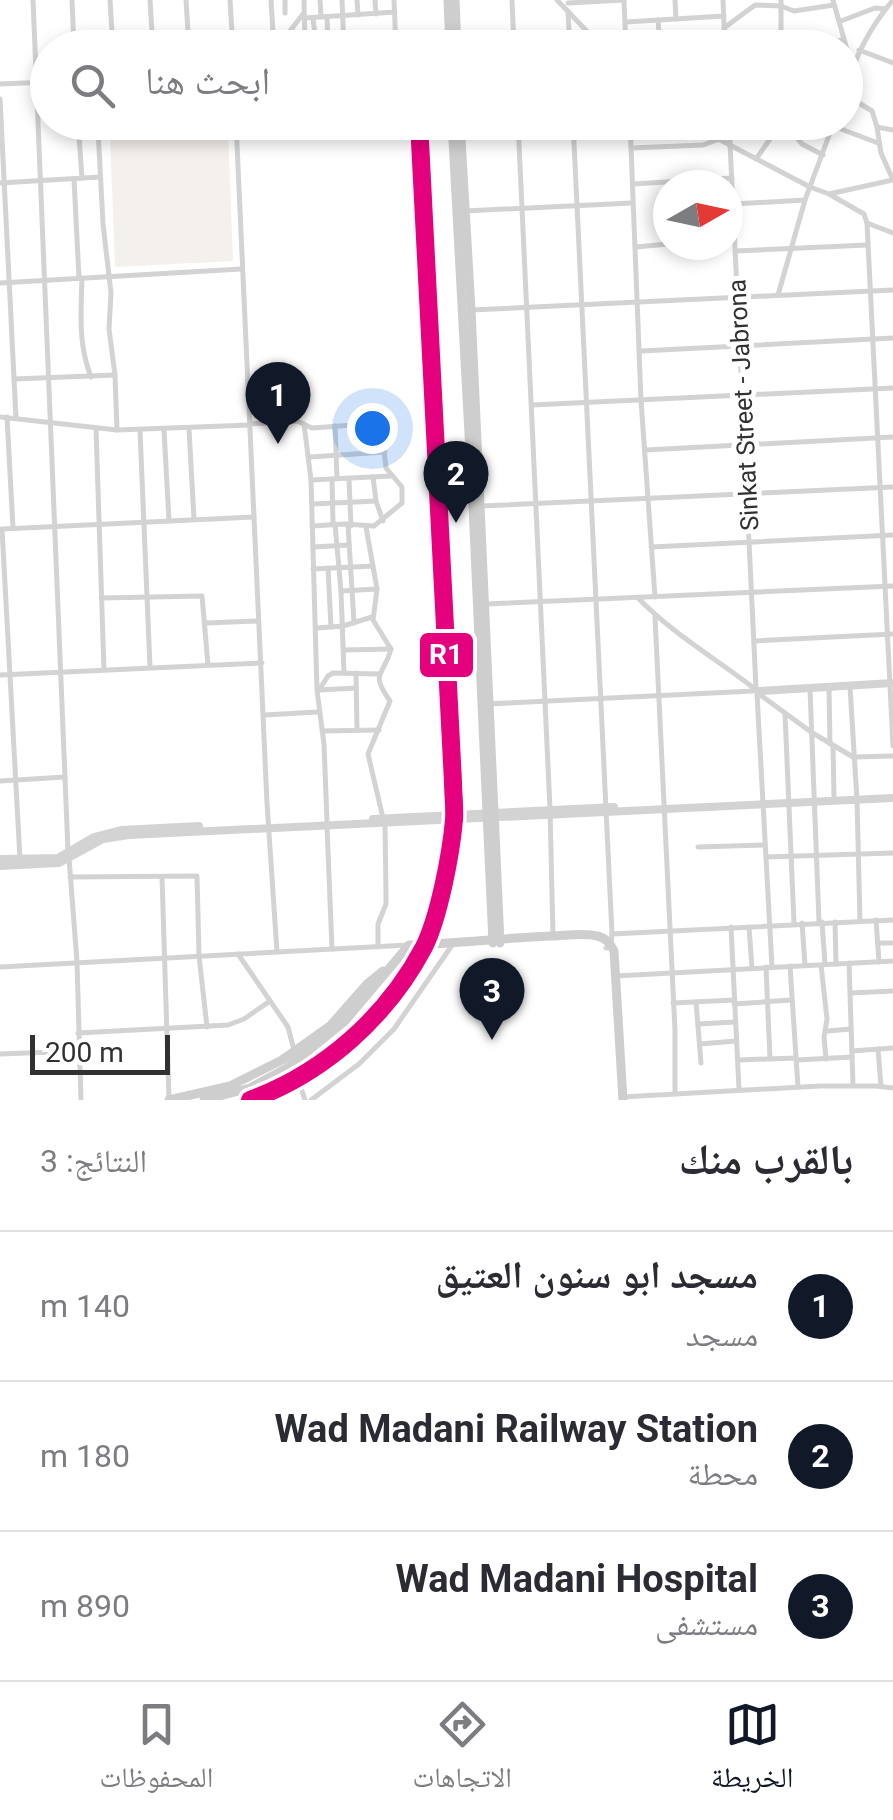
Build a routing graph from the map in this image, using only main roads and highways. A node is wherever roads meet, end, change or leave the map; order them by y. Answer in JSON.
{"nodes":[{"id":1,"x":448,"y":0,"type":"edge"},
{"id":2,"x":455,"y":0,"type":"edge"},
{"id":3,"x":449,"y":30,"type":"edge"},
{"id":4,"x":456,"y":30,"type":"edge"},
{"id":5,"x":453,"y":140,"type":"edge"},
{"id":6,"x":461,"y":140,"type":"edge"},
{"id":7,"x":467,"y":310,"type":"junction"},
{"id":8,"x":496,"y":941,"type":"junction"},
{"id":9,"x":610,"y":942,"type":"junction"},
{"id":10,"x":295,"y":1056,"type":"junction"},
{"id":11,"x":621,"y":1099,"type":"edge"},
{"id":12,"x":169,"y":1100,"type":"edge"},
{"id":13,"x":204,"y":1100,"type":"edge"}],
"edges":[{"from":1,"to":3,"type":"main road"},
{"from":2,"to":4,"type":"main road"},
{"from":5,"to":7,"type":"main road"},
{"from":6,"to":7,"type":"main road"},
{"from":7,"to":8,"type":"main road"},
{"from":8,"to":9,"type":"main road"},
{"from":8,"to":9,"type":"main road"},
{"from":8,"to":10,"type":"main road"},
{"from":9,"to":11,"type":"main road"},
{"from":10,"to":12,"type":"main road"},
{"from":10,"to":13,"type":"main road"}]}
